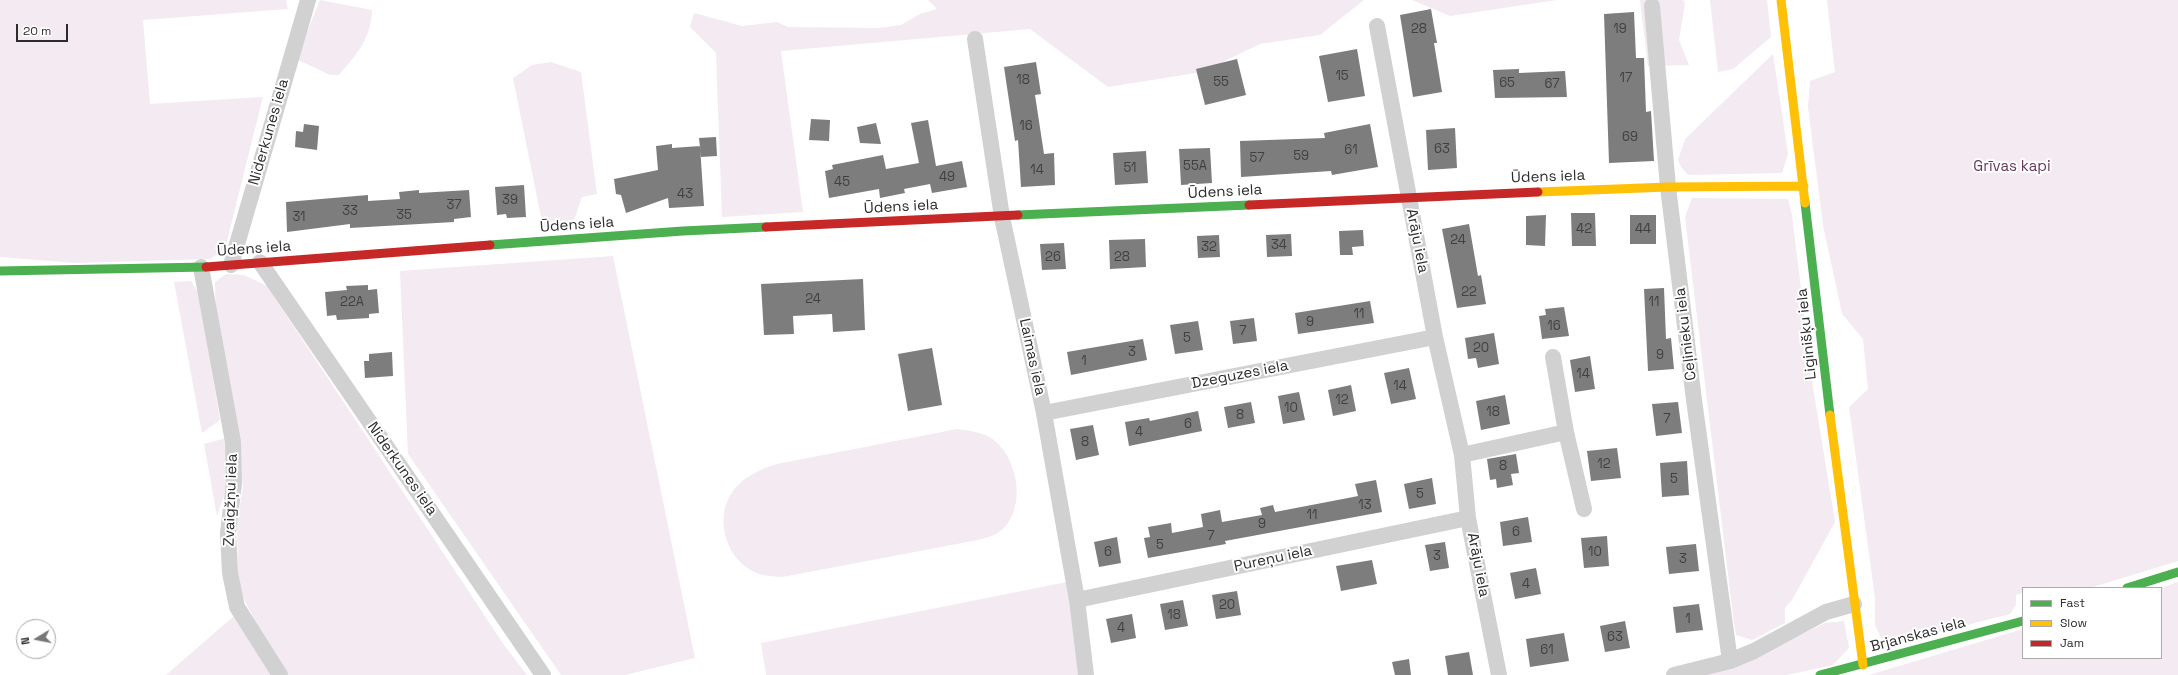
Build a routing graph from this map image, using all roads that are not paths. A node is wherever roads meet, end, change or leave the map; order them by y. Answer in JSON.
{"nodes":[{"id":1,"x":308,"y":0,"type":"edge"},
{"id":2,"x":1781,"y":0,"type":"edge"},
{"id":3,"x":1652,"y":6,"type":"dead end"},
{"id":4,"x":1377,"y":26,"type":"dead end"},
{"id":5,"x":975,"y":39,"type":"dead end"},
{"id":6,"x":1804,"y":186,"type":"junction"},
{"id":7,"x":1668,"y":187,"type":"junction"},
{"id":8,"x":1409,"y":196,"type":"junction"},
{"id":9,"x":1002,"y":217,"type":"junction"},
{"id":10,"x":260,"y":262,"type":"junction"},
{"id":11,"x":231,"y":265,"type":"junction"},
{"id":12,"x":201,"y":267,"type":"junction"},
{"id":13,"x":0,"y":272,"type":"edge"},
{"id":14,"x":1435,"y":337,"type":"junction"},
{"id":15,"x":1553,"y":357,"type":"dead end"},
{"id":16,"x":1044,"y":413,"type":"junction"},
{"id":17,"x":1566,"y":432,"type":"junction"},
{"id":18,"x":1462,"y":454,"type":"junction"},
{"id":19,"x":1584,"y":509,"type":"dead end"},
{"id":20,"x":1468,"y":518,"type":"junction"},
{"id":21,"x":2178,"y":572,"type":"edge"},
{"id":22,"x":2130,"y":587,"type":"edge"},
{"id":23,"x":1077,"y":600,"type":"junction"},
{"id":24,"x":1854,"y":604,"type":"junction"},
{"id":25,"x":2022,"y":621,"type":"edge"},
{"id":26,"x":1730,"y":661,"type":"junction"},
{"id":27,"x":1863,"y":665,"type":"junction"},
{"id":28,"x":280,"y":675,"type":"edge"},
{"id":29,"x":544,"y":675,"type":"edge"},
{"id":30,"x":1086,"y":675,"type":"edge"},
{"id":31,"x":1500,"y":675,"type":"edge"},
{"id":32,"x":1674,"y":675,"type":"edge"},
{"id":33,"x":1820,"y":675,"type":"edge"}],
"edges":[{"from":1,"to":11,"type":"street","name":"Niderkunes iela"},
{"from":2,"to":6,"type":"street","name":"Liginišķu iela"},
{"from":3,"to":7,"type":"street","name":"Ceļinieku iela"},
{"from":4,"to":8,"type":"street","name":"Arāju iela"},
{"from":5,"to":9,"type":"street","name":"Laimas iela"},
{"from":6,"to":7,"type":"street","name":"Ūdens iela"},
{"from":6,"to":24,"type":"street","name":"Liginišķu iela"},
{"from":7,"to":8,"type":"street","name":"Ūdens iela"},
{"from":7,"to":26,"type":"street","name":"Ceļinieku iela"},
{"from":8,"to":9,"type":"street","name":"Ūdens iela"},
{"from":8,"to":14,"type":"street","name":"Arāju iela"},
{"from":9,"to":10,"type":"street","name":"Ūdens iela"},
{"from":9,"to":16,"type":"street","name":"Laimas iela"},
{"from":10,"to":11,"type":"street","name":"Ūdens iela"},
{"from":10,"to":29,"type":"street","name":"Niderkunes iela"},
{"from":11,"to":12,"type":"street","name":"Ūdens iela"},
{"from":12,"to":13,"type":"street","name":"Ūdens iela"},
{"from":12,"to":28,"type":"street","name":"Zvaigžņu iela"},
{"from":14,"to":16,"type":"street","name":"Dzeguzes iela"},
{"from":14,"to":18,"type":"street","name":"Arāju iela"},
{"from":15,"to":17,"type":"street"},
{"from":16,"to":23,"type":"street","name":"Laimas iela"},
{"from":17,"to":18,"type":"street"},
{"from":17,"to":19,"type":"street"},
{"from":18,"to":20,"type":"street","name":"Arāju iela"},
{"from":20,"to":23,"type":"street","name":"Pureņu iela"},
{"from":20,"to":31,"type":"street","name":"Arāju iela"},
{"from":21,"to":22,"type":"street"},
{"from":23,"to":30,"type":"street","name":"Laimas iela"},
{"from":24,"to":26,"type":"street"},
{"from":24,"to":27,"type":"street","name":"Liginišķu iela"},
{"from":25,"to":27,"type":"street","name":"Brjanskas iela"},
{"from":26,"to":32,"type":"street"},
{"from":27,"to":33,"type":"street","name":"Brjanskas iela"}]}
